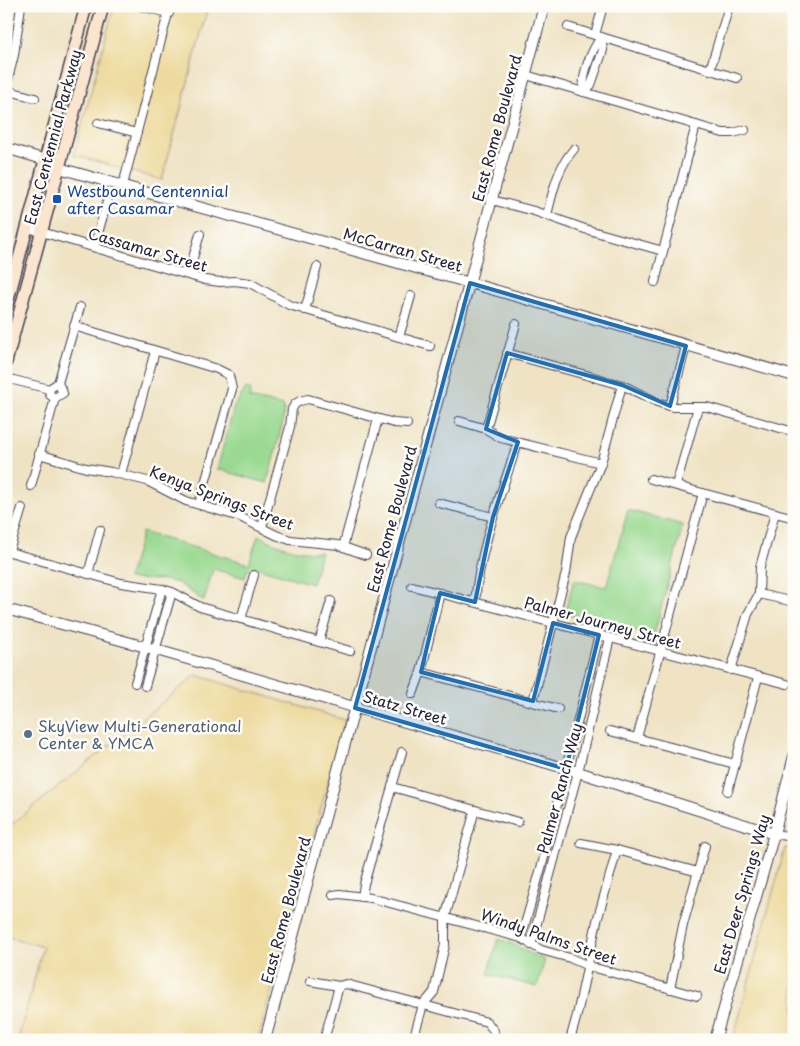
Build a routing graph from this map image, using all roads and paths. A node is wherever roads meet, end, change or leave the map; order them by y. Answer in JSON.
{"nodes":[{"id":1,"x":21,"y":6,"type":"edge"},
{"id":2,"x":86,"y":6,"type":"edge"},
{"id":3,"x":103,"y":6,"type":"edge"},
{"id":4,"x":140,"y":6,"type":"edge"},
{"id":5,"x":544,"y":6,"type":"edge"},
{"id":6,"x":603,"y":6,"type":"edge"},
{"id":7,"x":729,"y":6,"type":"edge"},
{"id":8,"x":170,"y":10,"type":"edge"},
{"id":9,"x":568,"y":27,"type":"dead end"},
{"id":10,"x":598,"y":36,"type":"junction"},
{"id":11,"x":710,"y":70,"type":"junction"},
{"id":12,"x":526,"y":75,"type":"junction"},
{"id":13,"x":737,"y":78,"type":"dead end"},
{"id":14,"x":6,"y":87,"type":"edge"},
{"id":15,"x":6,"y":90,"type":"edge"},
{"id":16,"x":584,"y":92,"type":"junction"},
{"id":17,"x":35,"y":98,"type":"dead end"},
{"id":18,"x":98,"y":123,"type":"dead end"},
{"id":19,"x":696,"y":125,"type":"junction"},
{"id":20,"x":745,"y":130,"type":"dead end"},
{"id":21,"x":137,"y":133,"type":"junction"},
{"id":22,"x":6,"y":148,"type":"edge"},
{"id":23,"x":574,"y":149,"type":"dead end"},
{"id":24,"x":46,"y":160,"type":"junction"},
{"id":25,"x":59,"y":168,"type":"junction"},
{"id":26,"x":123,"y":186,"type":"junction"},
{"id":27,"x":492,"y":200,"type":"junction"},
{"id":28,"x":107,"y":202,"type":"dead end"},
{"id":29,"x":548,"y":216,"type":"junction"},
{"id":30,"x":28,"y":228,"type":"junction"},
{"id":31,"x":41,"y":232,"type":"junction"},
{"id":32,"x":200,"y":234,"type":"dead end"},
{"id":33,"x":94,"y":247,"type":"junction"},
{"id":34,"x":663,"y":251,"type":"junction"},
{"id":35,"x":317,"y":267,"type":"dead end"},
{"id":36,"x":188,"y":274,"type":"junction"},
{"id":37,"x":655,"y":282,"type":"dead end"},
{"id":38,"x":470,"y":283,"type":"junction"},
{"id":39,"x":411,"y":296,"type":"dead end"},
{"id":40,"x":6,"y":307,"type":"edge"},
{"id":41,"x":80,"y":307,"type":"dead end"},
{"id":42,"x":305,"y":310,"type":"junction"},
{"id":43,"x":516,"y":324,"type":"dead end"},
{"id":44,"x":74,"y":326,"type":"junction"},
{"id":45,"x":399,"y":337,"type":"junction"},
{"id":46,"x":430,"y":346,"type":"dead end"},
{"id":47,"x":686,"y":346,"type":"junction"},
{"id":48,"x":154,"y":351,"type":"junction"},
{"id":49,"x":507,"y":353,"type":"junction"},
{"id":50,"x":6,"y":362,"type":"edge"},
{"id":51,"x":794,"y":376,"type":"edge"},
{"id":52,"x":6,"y":378,"type":"edge"},
{"id":53,"x":58,"y":383,"type":"junction"},
{"id":54,"x":622,"y":384,"type":"junction"},
{"id":55,"x":49,"y":389,"type":"junction"},
{"id":56,"x":55,"y":398,"type":"junction"},
{"id":57,"x":670,"y":406,"type":"junction"},
{"id":58,"x":698,"y":407,"type":"junction"},
{"id":59,"x":378,"y":419,"type":"junction"},
{"id":60,"x":459,"y":421,"type":"dead end"},
{"id":61,"x":407,"y":424,"type":"dead end"},
{"id":62,"x":486,"y":428,"type":"junction"},
{"id":63,"x":794,"y":432,"type":"edge"},
{"id":64,"x":518,"y":442,"type":"junction"},
{"id":65,"x":39,"y":454,"type":"junction"},
{"id":66,"x":601,"y":462,"type":"junction"},
{"id":67,"x":121,"y":474,"type":"junction"},
{"id":68,"x":651,"y":479,"type":"dead end"},
{"id":69,"x":676,"y":485,"type":"junction"},
{"id":70,"x":31,"y":486,"type":"dead end"},
{"id":71,"x":703,"y":493,"type":"junction"},
{"id":72,"x":439,"y":503,"type":"dead end"},
{"id":73,"x":199,"y":504,"type":"junction"},
{"id":74,"x":22,"y":508,"type":"dead end"},
{"id":75,"x":775,"y":513,"type":"junction"},
{"id":76,"x":493,"y":517,"type":"junction"},
{"id":77,"x":794,"y":518,"type":"edge"},
{"id":78,"x":262,"y":527,"type":"junction"},
{"id":79,"x":100,"y":530,"type":"dead end"},
{"id":80,"x":343,"y":547,"type":"junction"},
{"id":81,"x":8,"y":551,"type":"edge"},
{"id":82,"x":366,"y":555,"type":"dead end"},
{"id":83,"x":88,"y":574,"type":"junction"},
{"id":84,"x":254,"y":575,"type":"dead end"},
{"id":85,"x":412,"y":586,"type":"dead end"},
{"id":86,"x":162,"y":589,"type":"junction"},
{"id":87,"x":172,"y":592,"type":"junction"},
{"id":88,"x":440,"y":593,"type":"junction"},
{"id":89,"x":759,"y":594,"type":"junction"},
{"id":90,"x":331,"y":601,"type":"dead end"},
{"id":91,"x":475,"y":602,"type":"junction"},
{"id":92,"x":794,"y":602,"type":"edge"},
{"id":93,"x":6,"y":609,"type":"edge"},
{"id":94,"x":241,"y":619,"type":"junction"},
{"id":95,"x":553,"y":623,"type":"junction"},
{"id":96,"x":600,"y":635,"type":"junction"},
{"id":97,"x":610,"y":638,"type":"junction"},
{"id":98,"x":319,"y":642,"type":"junction"},
{"id":99,"x":150,"y":648,"type":"junction"},
{"id":100,"x":350,"y":651,"type":"dead end"},
{"id":101,"x":661,"y":651,"type":"junction"},
{"id":102,"x":731,"y":670,"type":"junction"},
{"id":103,"x":421,"y":672,"type":"junction"},
{"id":104,"x":758,"y":677,"type":"junction"},
{"id":105,"x":135,"y":683,"type":"dead end"},
{"id":106,"x":787,"y":684,"type":"dead end"},
{"id":107,"x":145,"y":686,"type":"dead end"},
{"id":108,"x":414,"y":694,"type":"dead end"},
{"id":109,"x":533,"y":702,"type":"junction"},
{"id":110,"x":355,"y":708,"type":"junction"},
{"id":111,"x":558,"y":709,"type":"dead end"},
{"id":112,"x":610,"y":730,"type":"dead end"},
{"id":113,"x":637,"y":738,"type":"junction"},
{"id":114,"x":402,"y":752,"type":"dead end"},
{"id":115,"x":794,"y":756,"type":"edge"},
{"id":116,"x":735,"y":764,"type":"junction"},
{"id":117,"x":566,"y":769,"type":"junction"},
{"id":118,"x":578,"y":772,"type":"junction"},
{"id":119,"x":392,"y":787,"type":"junction"},
{"id":120,"x":728,"y":791,"type":"dead end"},
{"id":121,"x":475,"y":810,"type":"junction"},
{"id":122,"x":518,"y":822,"type":"dead end"},
{"id":123,"x":774,"y":834,"type":"junction"},
{"id":124,"x":794,"y":837,"type":"edge"},
{"id":125,"x":581,"y":843,"type":"dead end"},
{"id":126,"x":705,"y":846,"type":"dead end"},
{"id":127,"x":616,"y":850,"type":"junction"},
{"id":128,"x":698,"y":872,"type":"junction"},
{"id":129,"x":333,"y":895,"type":"dead end"},
{"id":130,"x":362,"y":897,"type":"junction"},
{"id":131,"x":445,"y":918,"type":"junction"},
{"id":132,"x":521,"y":938,"type":"junction"},
{"id":133,"x":531,"y":944,"type":"junction"},
{"id":134,"x":588,"y":966,"type":"junction"},
{"id":135,"x":310,"y":981,"type":"dead end"},
{"id":136,"x":339,"y":986,"type":"junction"},
{"id":137,"x":670,"y":989,"type":"junction"},
{"id":138,"x":697,"y":996,"type":"dead end"},
{"id":139,"x":423,"y":1005,"type":"junction"},
{"id":140,"x":494,"y":1031,"type":"dead end"},
{"id":141,"x":265,"y":1040,"type":"edge"},
{"id":142,"x":324,"y":1040,"type":"edge"},
{"id":143,"x":413,"y":1040,"type":"edge"},
{"id":144,"x":570,"y":1040,"type":"edge"},
{"id":145,"x":715,"y":1040,"type":"edge"}],
"edges":[{"from":1,"to":14,"type":"street"},
{"from":2,"to":24,"type":"main road","name":"East Centennial Parkway"},
{"from":3,"to":25,"type":"main road","name":"East Centennial Parkway"},
{"from":4,"to":8,"type":"street"},
{"from":5,"to":12,"type":"street","name":"East Rome Boulevard"},
{"from":6,"to":10,"type":"street"},
{"from":7,"to":11,"type":"street"},
{"from":8,"to":21,"type":"street"},
{"from":9,"to":10,"type":"street"},
{"from":10,"to":11,"type":"street"},
{"from":10,"to":16,"type":"street"},
{"from":11,"to":13,"type":"street"},
{"from":12,"to":16,"type":"street"},
{"from":12,"to":27,"type":"street","name":"East Rome Boulevard"},
{"from":15,"to":17,"type":"street"},
{"from":16,"to":19,"type":"street"},
{"from":18,"to":21,"type":"street"},
{"from":19,"to":20,"type":"street"},
{"from":19,"to":34,"type":"street"},
{"from":21,"to":26,"type":"street"},
{"from":22,"to":24,"type":"street","name":"McCarran Street"},
{"from":23,"to":29,"type":"street"},
{"from":24,"to":25,"type":"street","name":"McCarran Street"},
{"from":24,"to":30,"type":"main road","name":"East Centennial Parkway"},
{"from":25,"to":26,"type":"street","name":"McCarran Street"},
{"from":25,"to":31,"type":"main road","name":"East Centennial Parkway"},
{"from":26,"to":38,"type":"street","name":"McCarran Street"},
{"from":27,"to":29,"type":"street"},
{"from":27,"to":38,"type":"street","name":"East Rome Boulevard"},
{"from":28,"to":33,"type":"street"},
{"from":29,"to":34,"type":"street"},
{"from":30,"to":31,"type":"street","name":"Cassamar Street"},
{"from":30,"to":40,"type":"main road","name":"East Centennial Parkway"},
{"from":31,"to":33,"type":"street","name":"Cassamar Street"},
{"from":31,"to":50,"type":"main road","name":"East Centennial Parkway"},
{"from":32,"to":36,"type":"street"},
{"from":33,"to":36,"type":"street","name":"Cassamar Street"},
{"from":34,"to":37,"type":"street"},
{"from":35,"to":42,"type":"street"},
{"from":36,"to":42,"type":"street","name":"Cassamar Street"},
{"from":38,"to":47,"type":"street","name":"McCarran Street"},
{"from":38,"to":110,"type":"street","name":"East Rome Boulevard"},
{"from":39,"to":45,"type":"street"},
{"from":41,"to":44,"type":"street"},
{"from":42,"to":45,"type":"street","name":"Cassamar Street"},
{"from":43,"to":49,"type":"street"},
{"from":44,"to":48,"type":"street"},
{"from":44,"to":53,"type":"street"},
{"from":45,"to":46,"type":"street","name":"Cassamar Street"},
{"from":47,"to":51,"type":"street","name":"McCarran Street"},
{"from":47,"to":57,"type":"street"},
{"from":48,"to":67,"type":"street"},
{"from":48,"to":73,"type":"street"},
{"from":49,"to":54,"type":"street"},
{"from":49,"to":62,"type":"street"},
{"from":52,"to":55,"type":"street"},
{"from":53,"to":55,"type":"street"},
{"from":53,"to":56,"type":"street"},
{"from":54,"to":57,"type":"street"},
{"from":54,"to":66,"type":"street"},
{"from":55,"to":56,"type":"street"},
{"from":56,"to":65,"type":"street"},
{"from":57,"to":58,"type":"street"},
{"from":58,"to":63,"type":"street"},
{"from":58,"to":69,"type":"street"},
{"from":59,"to":61,"type":"street"},
{"from":59,"to":78,"type":"street"},
{"from":59,"to":80,"type":"street"},
{"from":60,"to":62,"type":"street"},
{"from":62,"to":64,"type":"street"},
{"from":64,"to":66,"type":"street"},
{"from":64,"to":76,"type":"street"},
{"from":65,"to":67,"type":"street","name":"Kenya Springs Street"},
{"from":65,"to":70,"type":"street"},
{"from":66,"to":95,"type":"street"},
{"from":67,"to":73,"type":"street","name":"Kenya Springs Street"},
{"from":68,"to":69,"type":"street"},
{"from":69,"to":71,"type":"street"},
{"from":71,"to":75,"type":"street"},
{"from":71,"to":101,"type":"street"},
{"from":72,"to":76,"type":"street"},
{"from":73,"to":78,"type":"street","name":"Kenya Springs Street"},
{"from":74,"to":81,"type":"street"},
{"from":75,"to":77,"type":"street"},
{"from":75,"to":89,"type":"street"},
{"from":76,"to":91,"type":"street"},
{"from":78,"to":80,"type":"street","name":"Kenya Springs Street"},
{"from":79,"to":83,"type":"street"},
{"from":80,"to":82,"type":"street","name":"Kenya Springs Street"},
{"from":81,"to":83,"type":"street"},
{"from":83,"to":86,"type":"street"},
{"from":84,"to":94,"type":"street"},
{"from":85,"to":88,"type":"street","name":"Palmer Journey Street"},
{"from":86,"to":87,"type":"street"},
{"from":86,"to":99,"type":"street"},
{"from":87,"to":94,"type":"street"},
{"from":87,"to":99,"type":"street"},
{"from":88,"to":91,"type":"street","name":"Palmer Journey Street"},
{"from":88,"to":103,"type":"street"},
{"from":89,"to":92,"type":"street"},
{"from":89,"to":102,"type":"street"},
{"from":90,"to":98,"type":"street"},
{"from":91,"to":95,"type":"street","name":"Palmer Journey Street"},
{"from":93,"to":99,"type":"street","name":"Statz Street"},
{"from":94,"to":98,"type":"street"},
{"from":95,"to":96,"type":"street","name":"Palmer Journey Street"},
{"from":95,"to":109,"type":"street"},
{"from":96,"to":97,"type":"street","name":"Palmer Journey Street"},
{"from":96,"to":117,"type":"street","name":"Palmer Ranch Way"},
{"from":97,"to":101,"type":"street","name":"Palmer Journey Street"},
{"from":97,"to":118,"type":"street","name":"Palmer Ranch Way"},
{"from":98,"to":100,"type":"street"},
{"from":99,"to":105,"type":"street"},
{"from":99,"to":107,"type":"street"},
{"from":99,"to":110,"type":"street","name":"Statz Street"},
{"from":101,"to":102,"type":"street","name":"Palmer Journey Street"},
{"from":101,"to":113,"type":"street"},
{"from":102,"to":104,"type":"street","name":"Palmer Journey Street"},
{"from":103,"to":108,"type":"street"},
{"from":103,"to":109,"type":"street"},
{"from":104,"to":106,"type":"street","name":"Palmer Journey Street"},
{"from":104,"to":116,"type":"street"},
{"from":109,"to":111,"type":"street"},
{"from":110,"to":117,"type":"street","name":"Statz Street"},
{"from":110,"to":141,"type":"street","name":"East Rome Boulevard"},
{"from":112,"to":113,"type":"street"},
{"from":113,"to":116,"type":"street"},
{"from":114,"to":119,"type":"street"},
{"from":115,"to":123,"type":"street","name":"East Deer Springs Way"},
{"from":116,"to":120,"type":"street"},
{"from":117,"to":118,"type":"street","name":"Statz Street"},
{"from":117,"to":132,"type":"street","name":"Palmer Ranch Way"},
{"from":118,"to":123,"type":"street","name":"Statz Street"},
{"from":118,"to":133,"type":"street","name":"Palmer Ranch Way"},
{"from":119,"to":121,"type":"street"},
{"from":119,"to":130,"type":"street"},
{"from":121,"to":122,"type":"street"},
{"from":121,"to":131,"type":"street"},
{"from":123,"to":124,"type":"street","name":"Statz Street"},
{"from":123,"to":145,"type":"street","name":"East Deer Springs Way"},
{"from":125,"to":127,"type":"street"},
{"from":126,"to":128,"type":"street"},
{"from":127,"to":128,"type":"street"},
{"from":127,"to":134,"type":"street"},
{"from":128,"to":137,"type":"street"},
{"from":129,"to":130,"type":"street","name":"Windy Palms Street"},
{"from":130,"to":131,"type":"street","name":"Windy Palms Street"},
{"from":131,"to":132,"type":"street","name":"Windy Palms Street"},
{"from":131,"to":139,"type":"street"},
{"from":132,"to":133,"type":"street","name":"Windy Palms Street"},
{"from":133,"to":134,"type":"street","name":"Windy Palms Street"},
{"from":134,"to":137,"type":"street","name":"Windy Palms Street"},
{"from":134,"to":144,"type":"street"},
{"from":135,"to":136,"type":"street"},
{"from":136,"to":139,"type":"street"},
{"from":136,"to":142,"type":"street"},
{"from":137,"to":138,"type":"street","name":"Windy Palms Street"},
{"from":139,"to":140,"type":"street"},
{"from":139,"to":143,"type":"street"}]}
